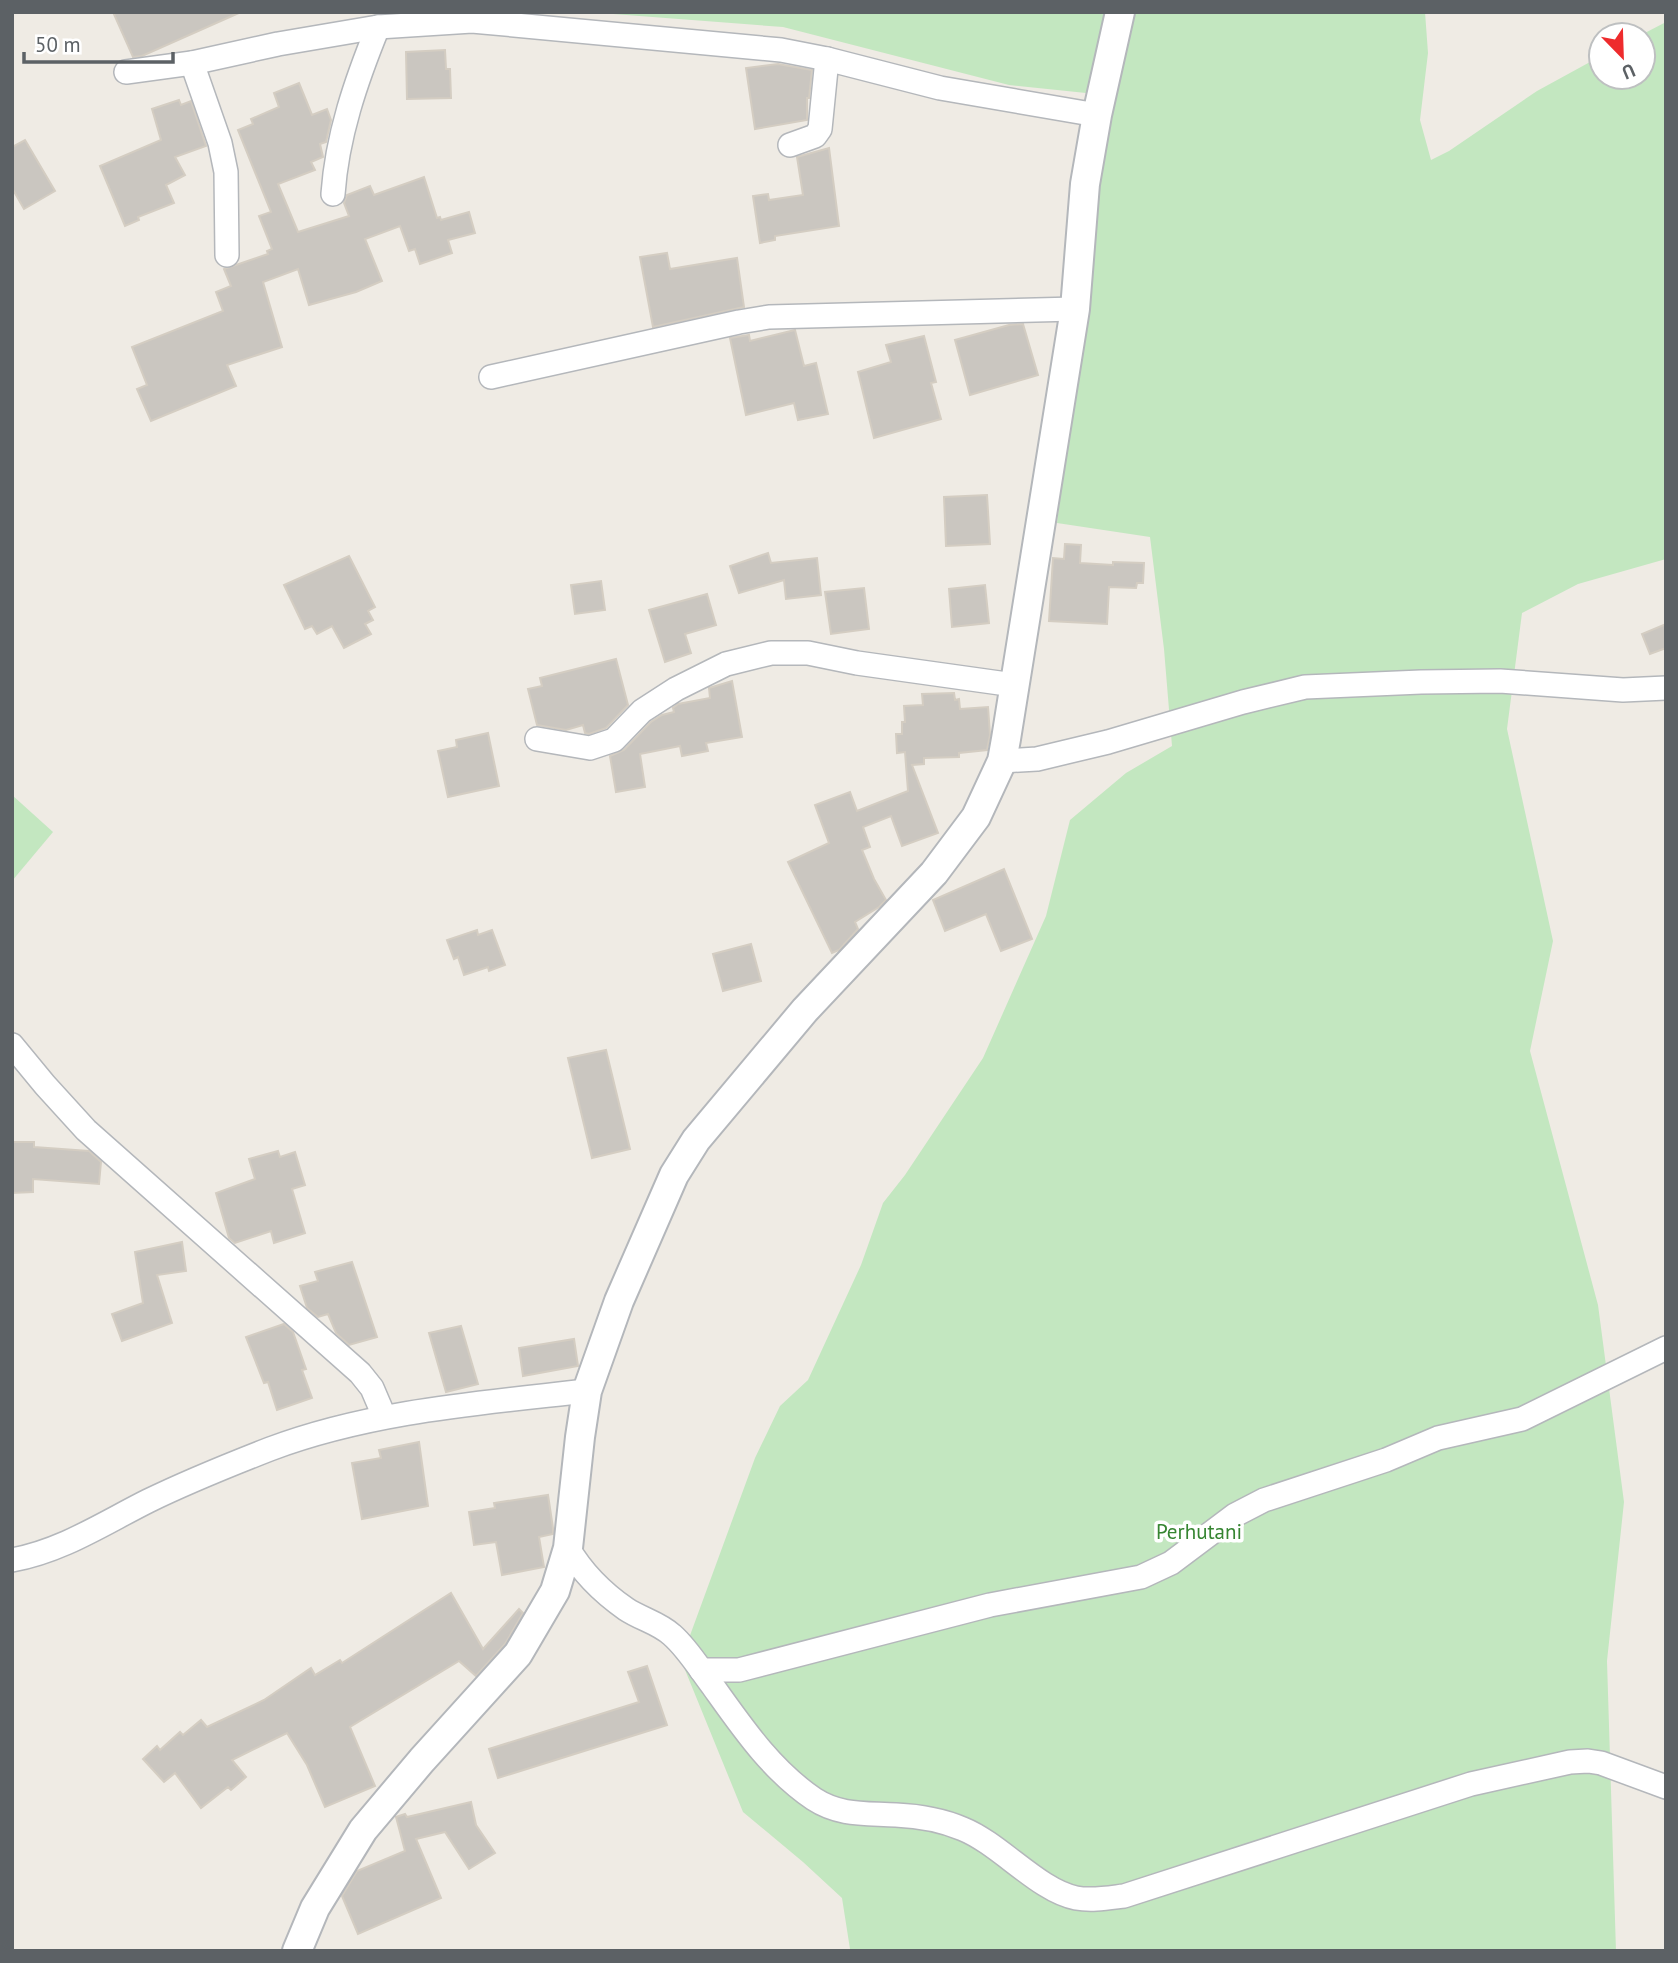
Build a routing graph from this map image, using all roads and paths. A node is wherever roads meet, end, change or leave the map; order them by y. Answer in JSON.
{"nodes":[{"id":1,"x":1120,"y":12,"type":"edge"},
{"id":2,"x":378,"y":27,"type":"junction"},
{"id":3,"x":827,"y":59,"type":"junction"},
{"id":4,"x":192,"y":63,"type":"junction"},
{"id":5,"x":126,"y":72,"type":"dead end"},
{"id":6,"x":1097,"y":115,"type":"junction"},
{"id":7,"x":790,"y":145,"type":"dead end"},
{"id":8,"x":333,"y":194,"type":"dead end"},
{"id":9,"x":227,"y":255,"type":"dead end"},
{"id":10,"x":1075,"y":309,"type":"junction"},
{"id":11,"x":491,"y":377,"type":"dead end"},
{"id":12,"x":1014,"y":685,"type":"junction"},
{"id":13,"x":1666,"y":688,"type":"edge"},
{"id":14,"x":537,"y":739,"type":"dead end"},
{"id":15,"x":1002,"y":761,"type":"junction"},
{"id":16,"x":12,"y":1045,"type":"edge"},
{"id":17,"x":1666,"y":1348,"type":"edge"},
{"id":18,"x":587,"y":1391,"type":"junction"},
{"id":19,"x":384,"y":1416,"type":"junction"},
{"id":20,"x":568,"y":1548,"type":"junction"},
{"id":21,"x":12,"y":1560,"type":"edge"},
{"id":22,"x":701,"y":1670,"type":"junction"},
{"id":23,"x":1666,"y":1787,"type":"edge"},
{"id":24,"x":297,"y":1951,"type":"edge"}],
"edges":[{"from":1,"to":6,"type":"street"},
{"from":2,"to":3,"type":"street"},
{"from":2,"to":4,"type":"street"},
{"from":2,"to":8,"type":"street"},
{"from":3,"to":6,"type":"street"},
{"from":3,"to":7,"type":"street"},
{"from":4,"to":5,"type":"street"},
{"from":4,"to":9,"type":"street"},
{"from":6,"to":10,"type":"street"},
{"from":10,"to":11,"type":"street"},
{"from":10,"to":12,"type":"street"},
{"from":12,"to":14,"type":"street"},
{"from":12,"to":15,"type":"street"},
{"from":13,"to":15,"type":"street"},
{"from":15,"to":18,"type":"street"},
{"from":16,"to":19,"type":"street"},
{"from":17,"to":22,"type":"street"},
{"from":18,"to":19,"type":"street"},
{"from":18,"to":20,"type":"street"},
{"from":19,"to":21,"type":"street"},
{"from":20,"to":22,"type":"street"},
{"from":20,"to":24,"type":"street"},
{"from":22,"to":23,"type":"street"}]}
